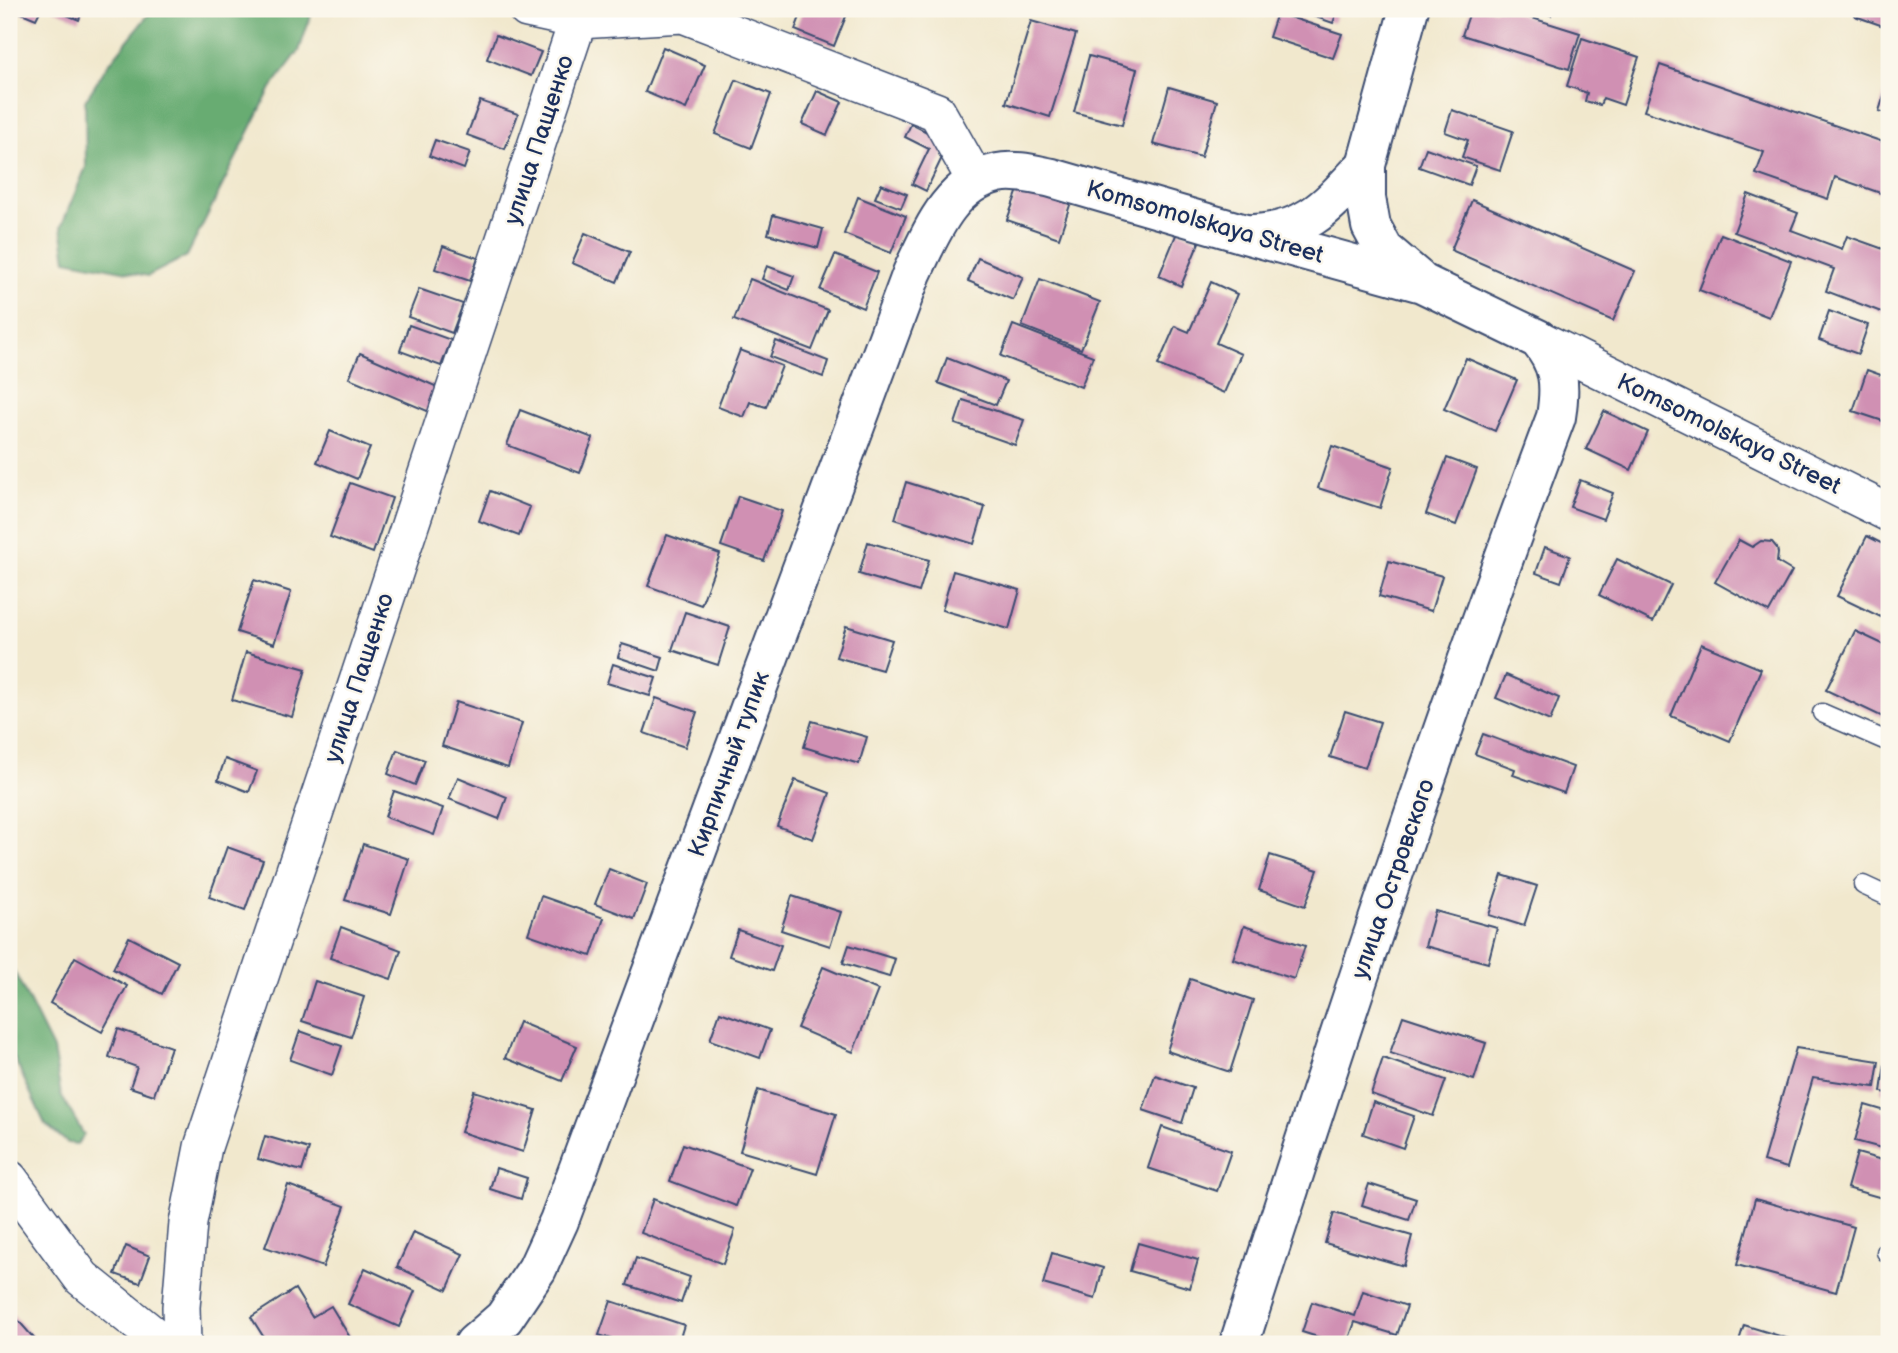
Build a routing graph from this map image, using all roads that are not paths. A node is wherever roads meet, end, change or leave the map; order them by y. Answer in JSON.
{"nodes":[{"id":1,"x":527,"y":9,"type":"edge"},
{"id":2,"x":1409,"y":9,"type":"edge"},
{"id":3,"x":578,"y":20,"type":"junction"},
{"id":4,"x":1366,"y":166,"type":"junction"},
{"id":5,"x":976,"y":181,"type":"junction"},
{"id":6,"x":1245,"y":234,"type":"junction"},
{"id":7,"x":1422,"y":283,"type":"junction"},
{"id":8,"x":1538,"y":339,"type":"junction"},
{"id":9,"x":1616,"y":378,"type":"junction"},
{"id":10,"x":1556,"y":417,"type":"junction"},
{"id":11,"x":1889,"y":513,"type":"edge"},
{"id":12,"x":1822,"y":713,"type":"dead end"},
{"id":13,"x":1889,"y":742,"type":"edge"},
{"id":14,"x":1863,"y":885,"type":"dead end"},
{"id":15,"x":1889,"y":897,"type":"edge"},
{"id":16,"x":9,"y":1179,"type":"edge"},
{"id":17,"x":164,"y":1344,"type":"edge"},
{"id":18,"x":183,"y":1344,"type":"edge"},
{"id":19,"x":474,"y":1344,"type":"edge"},
{"id":20,"x":1239,"y":1344,"type":"edge"}],
"edges":[{"from":1,"to":3,"type":"street"},
{"from":2,"to":4,"type":"street"},
{"from":3,"to":5,"type":"street"},
{"from":3,"to":18,"type":"street","name":"улица Пащенко"},
{"from":4,"to":6,"type":"street"},
{"from":4,"to":7,"type":"street"},
{"from":5,"to":6,"type":"street","name":"Komsomolskaya Street"},
{"from":5,"to":19,"type":"street","name":"Кирпичный тупик"},
{"from":6,"to":7,"type":"street","name":"Komsomolskaya Street"},
{"from":7,"to":8,"type":"street","name":"Komsomolskaya Street"},
{"from":8,"to":9,"type":"street","name":"Komsomolskaya Street"},
{"from":8,"to":10,"type":"street","name":"улица Островского"},
{"from":9,"to":10,"type":"street","name":"улица Островского"},
{"from":9,"to":11,"type":"street","name":"Komsomolskaya Street"},
{"from":10,"to":20,"type":"street","name":"улица Островского"},
{"from":12,"to":13,"type":"lane"},
{"from":14,"to":15,"type":"lane"},
{"from":16,"to":17,"type":"street"}]}
